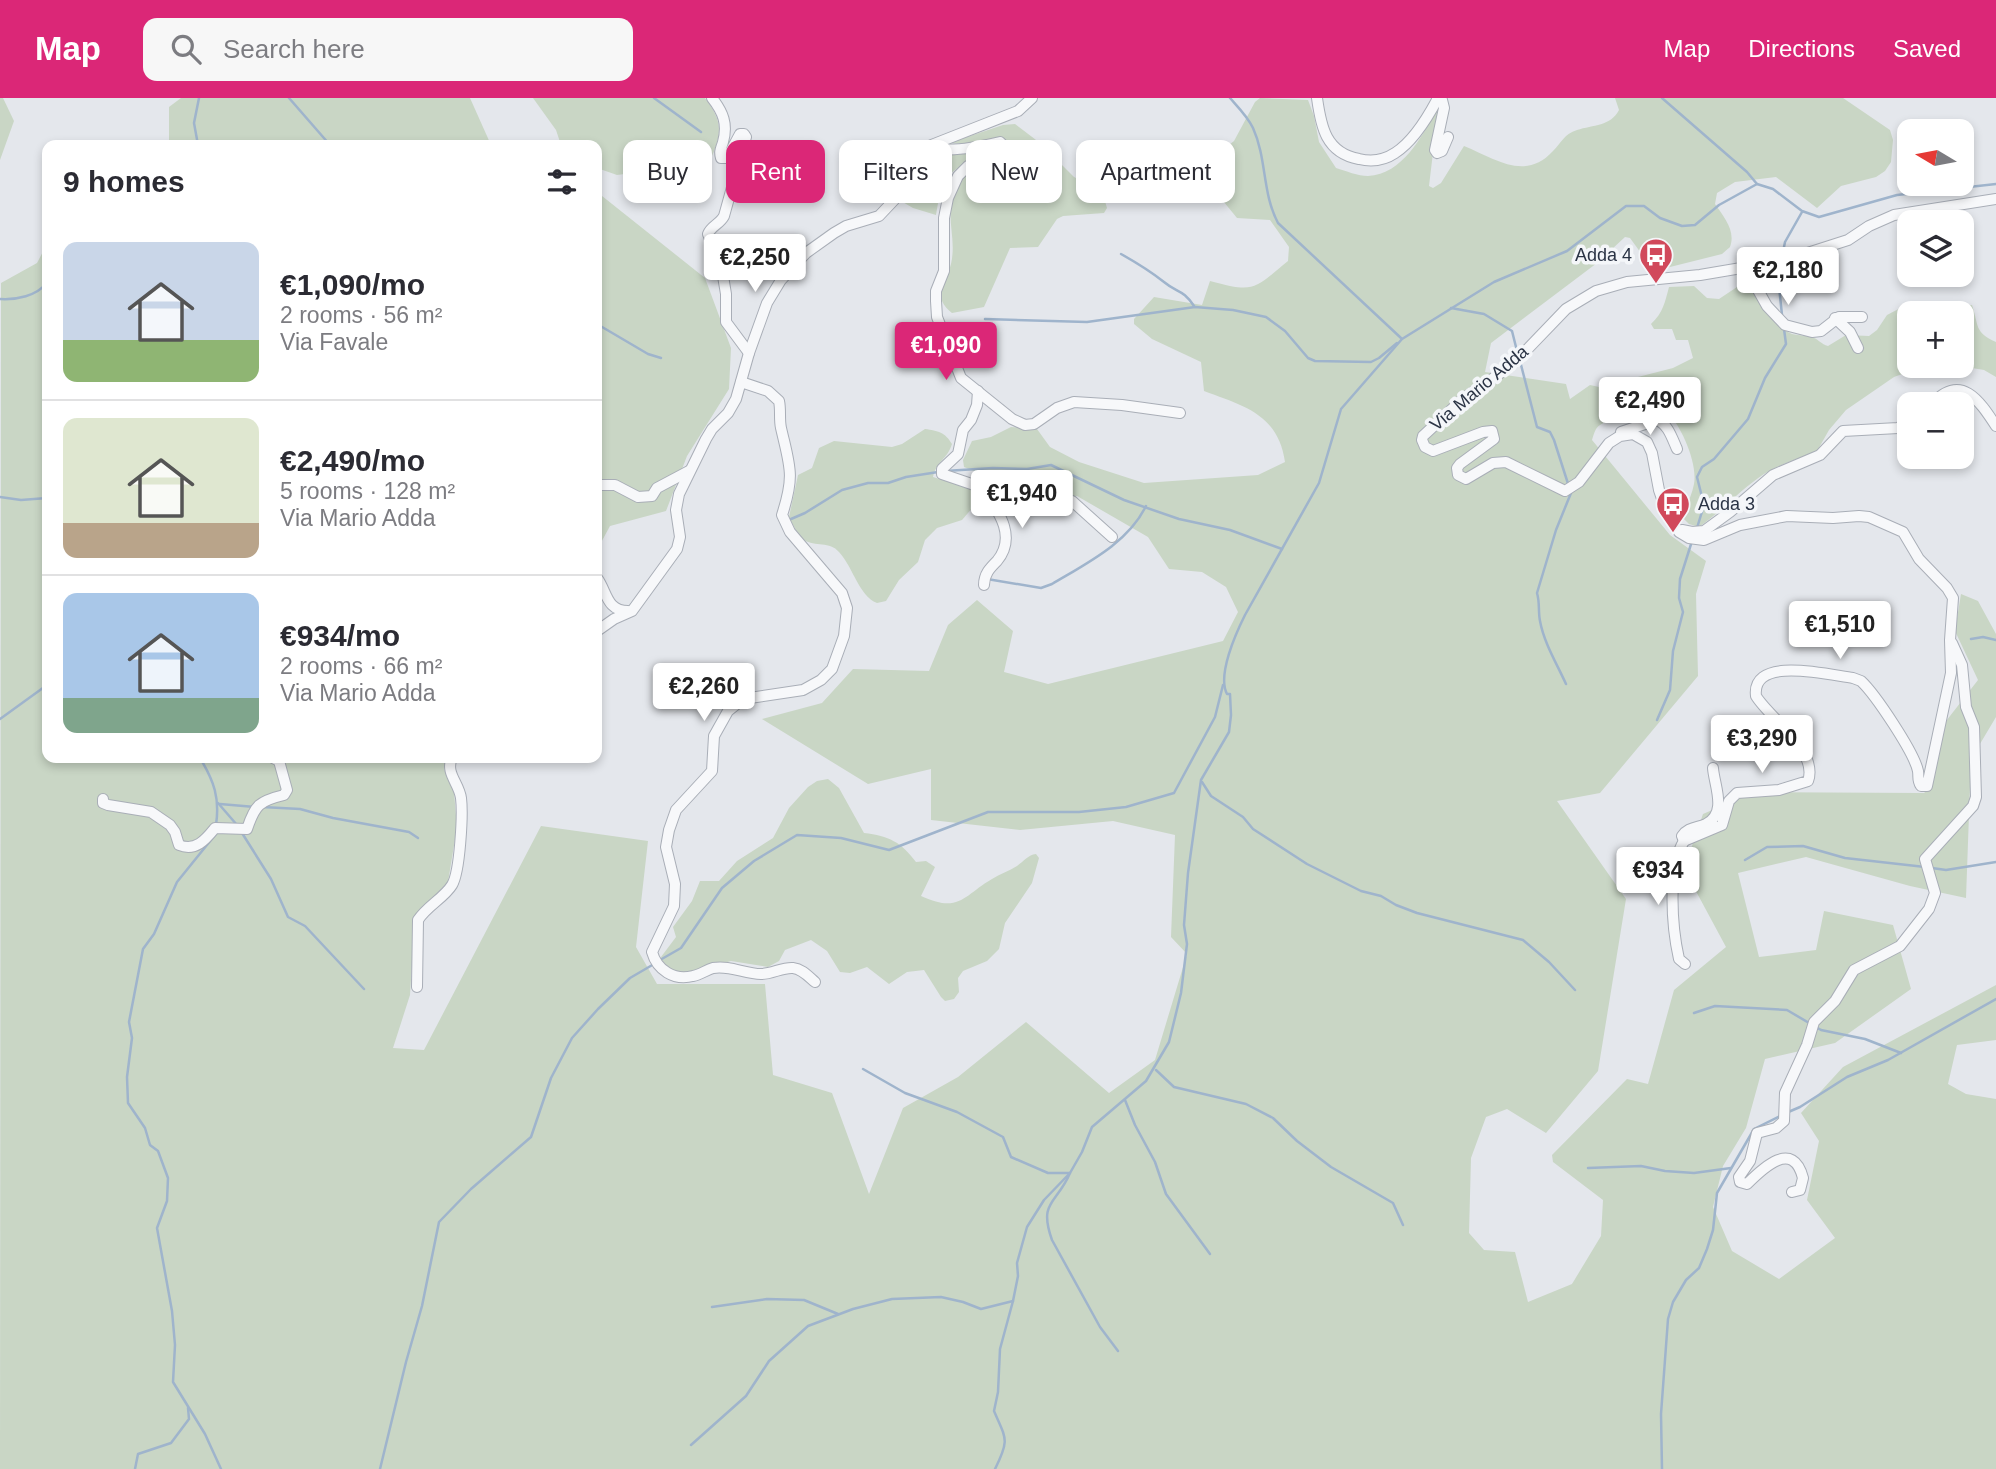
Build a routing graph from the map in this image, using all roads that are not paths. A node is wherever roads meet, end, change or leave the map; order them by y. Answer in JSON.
{"nodes":[{"id":1,"x":712,"y":98,"type":"edge"},
{"id":2,"x":1032,"y":98,"type":"edge"},
{"id":3,"x":1317,"y":98,"type":"edge"},
{"id":4,"x":1438,"y":98,"type":"edge"},
{"id":5,"x":1448,"y":137,"type":"dead end"},
{"id":6,"x":944,"y":140,"type":"edge"},
{"id":7,"x":952,"y":148,"type":"edge"},
{"id":8,"x":952,"y":190,"type":"edge"},
{"id":9,"x":1996,"y":199,"type":"edge"},
{"id":10,"x":892,"y":203,"type":"edge"},
{"id":11,"x":947,"y":203,"type":"edge"},
{"id":12,"x":1759,"y":265,"type":"junction"},
{"id":13,"x":1862,"y":317,"type":"dead end"},
{"id":14,"x":1835,"y":318,"type":"junction"},
{"id":15,"x":1858,"y":348,"type":"dead end"},
{"id":16,"x":749,"y":353,"type":"junction"},
{"id":17,"x":741,"y":382,"type":"junction"},
{"id":18,"x":978,"y":391,"type":"junction"},
{"id":19,"x":1948,"y":392,"type":"edge"},
{"id":20,"x":1966,"y":392,"type":"edge"},
{"id":21,"x":1974,"y":397,"type":"edge"},
{"id":22,"x":1180,"y":413,"type":"dead end"},
{"id":23,"x":1996,"y":426,"type":"edge"},
{"id":24,"x":1897,"y":428,"type":"edge"},
{"id":25,"x":1614,"y":440,"type":"junction"},
{"id":26,"x":1677,"y":449,"type":"dead end"},
{"id":27,"x":690,"y":471,"type":"junction"},
{"id":28,"x":602,"y":485,"type":"edge"},
{"id":29,"x":981,"y":488,"type":"junction"},
{"id":30,"x":1675,"y":527,"type":"junction"},
{"id":31,"x":1112,"y":537,"type":"dead end"},
{"id":32,"x":984,"y":585,"type":"dead end"},
{"id":33,"x":602,"y":588,"type":"edge"},
{"id":34,"x":632,"y":611,"type":"junction"},
{"id":35,"x":602,"y":627,"type":"edge"},
{"id":36,"x":1950,"y":640,"type":"junction"},
{"id":37,"x":280,"y":763,"type":"edge"},
{"id":38,"x":450,"y":763,"type":"edge"},
{"id":39,"x":1713,"y":768,"type":"dead end"},
{"id":40,"x":103,"y":799,"type":"dead end"},
{"id":41,"x":1684,"y":841,"type":"junction"},
{"id":42,"x":1685,"y":964,"type":"dead end"},
{"id":43,"x":815,"y":982,"type":"dead end"},
{"id":44,"x":417,"y":987,"type":"dead end"},
{"id":45,"x":1792,"y":1192,"type":"dead end"}],
"edges":[{"from":1,"to":16,"type":"street"},
{"from":2,"to":6,"type":"street"},
{"from":3,"to":4,"type":"street"},
{"from":4,"to":5,"type":"street"},
{"from":7,"to":8,"type":"street"},
{"from":9,"to":12,"type":"street","name":"Via Mario Adda"},
{"from":10,"to":16,"type":"street"},
{"from":11,"to":18,"type":"street"},
{"from":12,"to":14,"type":"street"},
{"from":12,"to":25,"type":"street","name":"Via Mario Adda"},
{"from":13,"to":14,"type":"street"},
{"from":14,"to":15,"type":"street"},
{"from":16,"to":17,"type":"street"},
{"from":17,"to":27,"type":"street"},
{"from":17,"to":43,"type":"street"},
{"from":18,"to":22,"type":"street"},
{"from":18,"to":29,"type":"street"},
{"from":19,"to":20,"type":"street"},
{"from":21,"to":23,"type":"street"},
{"from":24,"to":30,"type":"street"},
{"from":25,"to":26,"type":"street"},
{"from":25,"to":30,"type":"street"},
{"from":27,"to":28,"type":"street"},
{"from":27,"to":34,"type":"street"},
{"from":29,"to":31,"type":"street"},
{"from":29,"to":32,"type":"street"},
{"from":30,"to":36,"type":"street"},
{"from":33,"to":34,"type":"street"},
{"from":34,"to":35,"type":"street"},
{"from":36,"to":41,"type":"street"},
{"from":36,"to":45,"type":"street"},
{"from":37,"to":40,"type":"street"},
{"from":38,"to":44,"type":"street"},
{"from":39,"to":41,"type":"street"},
{"from":41,"to":42,"type":"street"}]}
